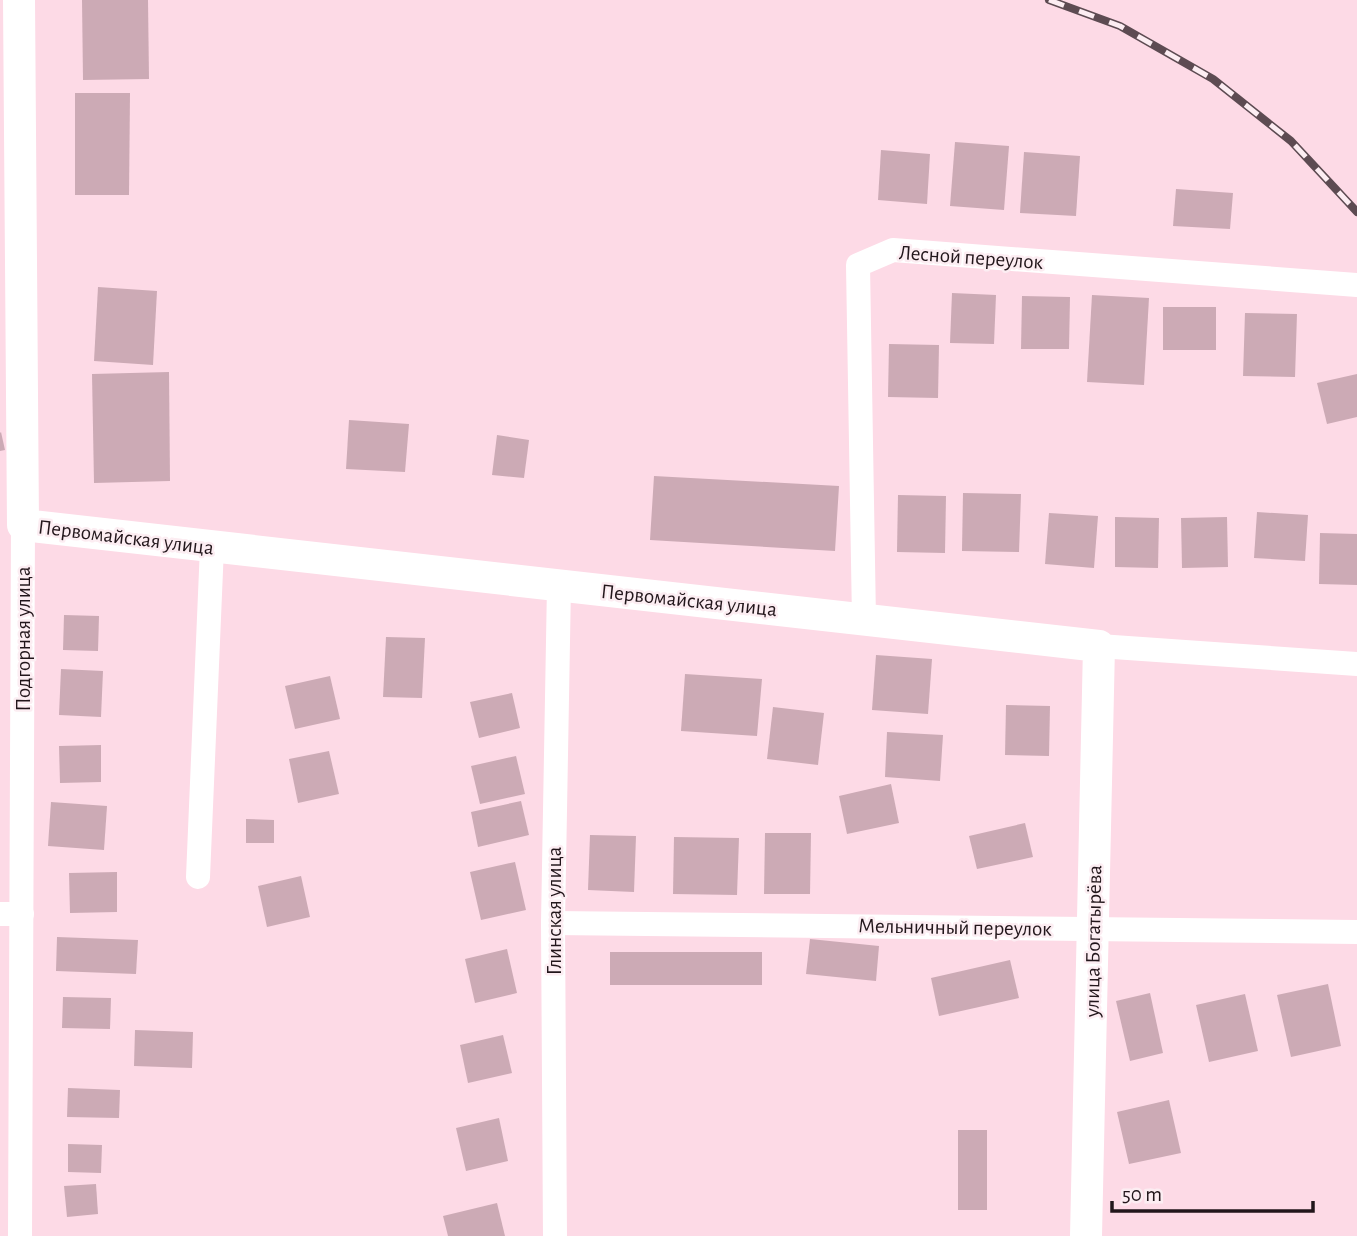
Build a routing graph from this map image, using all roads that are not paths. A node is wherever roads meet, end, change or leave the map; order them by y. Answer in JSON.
{"nodes":[{"id":1,"x":19,"y":0,"type":"edge"},
{"id":2,"x":10,"y":255,"type":"edge"},
{"id":3,"x":1357,"y":285,"type":"edge"},
{"id":4,"x":23,"y":525,"type":"junction"},
{"id":5,"x":212,"y":547,"type":"junction"},
{"id":6,"x":559,"y":585,"type":"junction"},
{"id":7,"x":863,"y":620,"type":"junction"},
{"id":8,"x":1099,"y":646,"type":"junction"},
{"id":9,"x":1357,"y":664,"type":"edge"},
{"id":10,"x":198,"y":877,"type":"dead end"},
{"id":11,"x":11,"y":914,"type":"edge"},
{"id":12,"x":553,"y":923,"type":"junction"},
{"id":13,"x":1093,"y":928,"type":"junction"},
{"id":14,"x":1357,"y":932,"type":"edge"},
{"id":15,"x":20,"y":1236,"type":"edge"},
{"id":16,"x":555,"y":1236,"type":"edge"},
{"id":17,"x":1086,"y":1236,"type":"edge"}],
"edges":[{"from":1,"to":2,"type":"street","name":"Подгорная улица"},
{"from":2,"to":4,"type":"street","name":"Подгорная улица"},
{"from":3,"to":7,"type":"street","name":"Лесной переулок"},
{"from":4,"to":5,"type":"street","name":"Первомайская улица"},
{"from":4,"to":11,"type":"street","name":"Подгорная улица"},
{"from":5,"to":6,"type":"street","name":"Первомайская улица"},
{"from":5,"to":10,"type":"street"},
{"from":6,"to":7,"type":"street","name":"Первомайская улица"},
{"from":6,"to":12,"type":"street","name":"Глинская улица"},
{"from":7,"to":8,"type":"street","name":"Первомайская улица"},
{"from":8,"to":9,"type":"street","name":"Первомайская улица"},
{"from":8,"to":13,"type":"street","name":"улица Богатырёва"},
{"from":11,"to":15,"type":"street","name":"Подгорная улица"},
{"from":12,"to":13,"type":"street","name":"Мельничный переулок"},
{"from":12,"to":16,"type":"street","name":"Глинская улица"},
{"from":13,"to":14,"type":"street","name":"Мельничный переулок"},
{"from":13,"to":17,"type":"street","name":"улица Богатырёва"}]}
